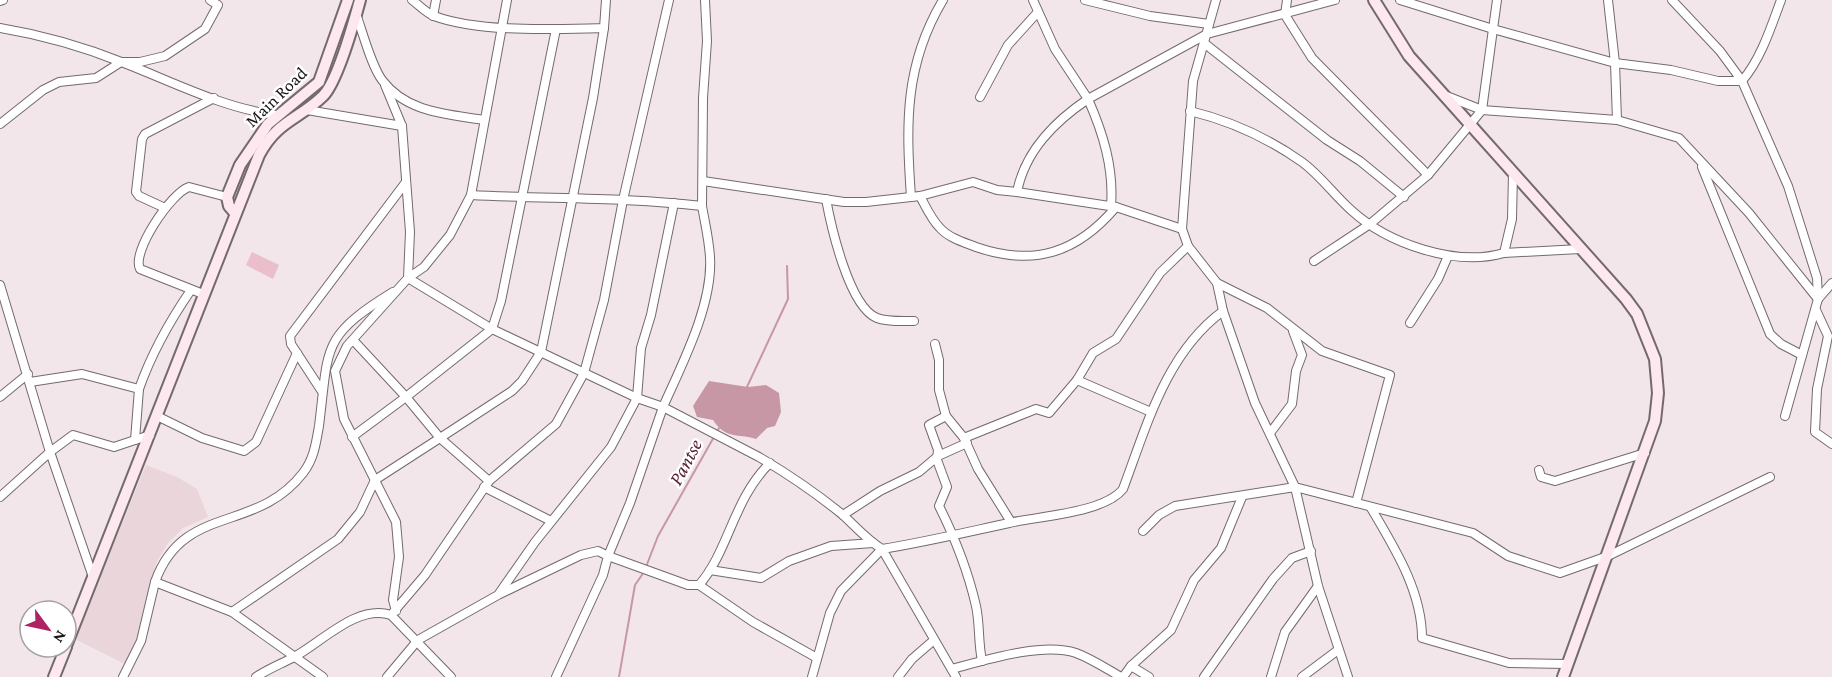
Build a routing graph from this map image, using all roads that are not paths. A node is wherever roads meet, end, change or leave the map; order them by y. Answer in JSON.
{"nodes":[{"id":1,"x":210,"y":0,"type":"edge"},
{"id":2,"x":348,"y":0,"type":"edge"},
{"id":3,"x":360,"y":0,"type":"edge"},
{"id":4,"x":412,"y":0,"type":"edge"},
{"id":5,"x":436,"y":0,"type":"edge"},
{"id":6,"x":507,"y":0,"type":"edge"},
{"id":7,"x":606,"y":0,"type":"edge"},
{"id":8,"x":669,"y":0,"type":"edge"},
{"id":9,"x":705,"y":0,"type":"edge"},
{"id":10,"x":943,"y":0,"type":"edge"},
{"id":11,"x":1085,"y":0,"type":"edge"},
{"id":12,"x":1216,"y":0,"type":"edge"},
{"id":13,"x":1287,"y":0,"type":"edge"},
{"id":14,"x":1335,"y":0,"type":"edge"},
{"id":15,"x":1374,"y":0,"type":"edge"},
{"id":16,"x":1400,"y":0,"type":"edge"},
{"id":17,"x":1497,"y":0,"type":"edge"},
{"id":18,"x":1608,"y":0,"type":"edge"},
{"id":19,"x":1671,"y":0,"type":"edge"},
{"id":20,"x":1781,"y":0,"type":"edge"},
{"id":21,"x":1035,"y":1,"type":"edge"},
{"id":22,"x":219,"y":3,"type":"edge"},
{"id":23,"x":1038,"y":13,"type":"junction"},
{"id":24,"x":356,"y":14,"type":"junction"},
{"id":25,"x":1285,"y":15,"type":"junction"},
{"id":26,"x":433,"y":16,"type":"junction"},
{"id":27,"x":1209,"y":24,"type":"junction"},
{"id":28,"x":502,"y":26,"type":"junction"},
{"id":29,"x":0,"y":28,"type":"edge"},
{"id":30,"x":604,"y":28,"type":"junction"},
{"id":31,"x":555,"y":29,"type":"junction"},
{"id":32,"x":1494,"y":29,"type":"junction"},
{"id":33,"x":1206,"y":39,"type":"junction"},
{"id":34,"x":121,"y":62,"type":"junction"},
{"id":35,"x":1615,"y":63,"type":"junction"},
{"id":36,"x":381,"y":79,"type":"junction"},
{"id":37,"x":1742,"y":81,"type":"junction"},
{"id":38,"x":1442,"y":94,"type":"junction"},
{"id":39,"x":980,"y":97,"type":"dead end"},
{"id":40,"x":214,"y":98,"type":"junction"},
{"id":41,"x":1088,"y":99,"type":"junction"},
{"id":42,"x":307,"y":110,"type":"junction"},
{"id":43,"x":1482,"y":110,"type":"junction"},
{"id":44,"x":1190,"y":111,"type":"junction"},
{"id":45,"x":276,"y":116,"type":"junction"},
{"id":46,"x":484,"y":120,"type":"junction"},
{"id":47,"x":1617,"y":120,"type":"junction"},
{"id":48,"x":0,"y":124,"type":"edge"},
{"id":49,"x":1469,"y":125,"type":"junction"},
{"id":50,"x":402,"y":126,"type":"junction"},
{"id":51,"x":1700,"y":163,"type":"junction"},
{"id":52,"x":1513,"y":173,"type":"junction"},
{"id":53,"x":1428,"y":175,"type":"junction"},
{"id":54,"x":235,"y":176,"type":"junction"},
{"id":55,"x":248,"y":180,"type":"junction"},
{"id":56,"x":704,"y":181,"type":"junction"},
{"id":57,"x":406,"y":182,"type":"junction"},
{"id":58,"x":1017,"y":192,"type":"junction"},
{"id":59,"x":471,"y":195,"type":"junction"},
{"id":60,"x":920,"y":196,"type":"junction"},
{"id":61,"x":227,"y":197,"type":"junction"},
{"id":62,"x":911,"y":197,"type":"junction"},
{"id":63,"x":1404,"y":197,"type":"junction"},
{"id":64,"x":522,"y":198,"type":"junction"},
{"id":65,"x":826,"y":199,"type":"junction"},
{"id":66,"x":623,"y":200,"type":"junction"},
{"id":67,"x":572,"y":201,"type":"junction"},
{"id":68,"x":674,"y":203,"type":"junction"},
{"id":69,"x":702,"y":206,"type":"junction"},
{"id":70,"x":1114,"y":207,"type":"junction"},
{"id":71,"x":165,"y":208,"type":"junction"},
{"id":72,"x":235,"y":213,"type":"junction"},
{"id":73,"x":1370,"y":224,"type":"junction"},
{"id":74,"x":1182,"y":229,"type":"junction"},
{"id":75,"x":1188,"y":246,"type":"junction"},
{"id":76,"x":1580,"y":249,"type":"junction"},
{"id":77,"x":1504,"y":253,"type":"junction"},
{"id":78,"x":1448,"y":256,"type":"junction"},
{"id":79,"x":1314,"y":261,"type":"dead end"},
{"id":80,"x":408,"y":278,"type":"junction"},
{"id":81,"x":1217,"y":283,"type":"junction"},
{"id":82,"x":1832,"y":283,"type":"edge"},
{"id":83,"x":0,"y":285,"type":"edge"},
{"id":84,"x":398,"y":289,"type":"junction"},
{"id":85,"x":191,"y":290,"type":"junction"},
{"id":86,"x":203,"y":294,"type":"junction"},
{"id":87,"x":1818,"y":299,"type":"junction"},
{"id":88,"x":1815,"y":310,"type":"junction"},
{"id":89,"x":1223,"y":311,"type":"junction"},
{"id":90,"x":914,"y":321,"type":"dead end"},
{"id":91,"x":1410,"y":323,"type":"dead end"},
{"id":92,"x":492,"y":329,"type":"junction"},
{"id":93,"x":1292,"y":329,"type":"junction"},
{"id":94,"x":353,"y":340,"type":"junction"},
{"id":95,"x":936,"y":344,"type":"dead end"},
{"id":96,"x":541,"y":352,"type":"junction"},
{"id":97,"x":297,"y":353,"type":"junction"},
{"id":98,"x":1802,"y":355,"type":"junction"},
{"id":99,"x":584,"y":373,"type":"junction"},
{"id":100,"x":29,"y":378,"type":"junction"},
{"id":101,"x":1077,"y":380,"type":"junction"},
{"id":102,"x":139,"y":389,"type":"junction"},
{"id":103,"x":321,"y":390,"type":"junction"},
{"id":104,"x":406,"y":397,"type":"junction"},
{"id":105,"x":0,"y":398,"type":"edge"},
{"id":106,"x":637,"y":398,"type":"junction"},
{"id":107,"x":663,"y":407,"type":"junction"},
{"id":108,"x":1151,"y":412,"type":"junction"},
{"id":109,"x":157,"y":416,"type":"junction"},
{"id":110,"x":946,"y":416,"type":"junction"},
{"id":111,"x":1785,"y":416,"type":"dead end"},
{"id":112,"x":1270,"y":433,"type":"junction"},
{"id":113,"x":150,"y":435,"type":"junction"},
{"id":114,"x":352,"y":437,"type":"junction"},
{"id":115,"x":440,"y":438,"type":"junction"},
{"id":116,"x":135,"y":440,"type":"junction"},
{"id":117,"x":966,"y":440,"type":"junction"},
{"id":118,"x":1832,"y":444,"type":"edge"},
{"id":119,"x":50,"y":452,"type":"junction"},
{"id":120,"x":1645,"y":453,"type":"junction"},
{"id":121,"x":938,"y":456,"type":"junction"},
{"id":122,"x":770,"y":463,"type":"junction"},
{"id":123,"x":1539,"y":470,"type":"dead end"},
{"id":124,"x":1770,"y":477,"type":"dead end"},
{"id":125,"x":375,"y":480,"type":"junction"},
{"id":126,"x":487,"y":484,"type":"junction"},
{"id":127,"x":1295,"y":487,"type":"junction"},
{"id":128,"x":0,"y":496,"type":"edge"},
{"id":129,"x":1242,"y":497,"type":"junction"},
{"id":130,"x":1356,"y":503,"type":"junction"},
{"id":131,"x":1371,"y":508,"type":"junction"},
{"id":132,"x":843,"y":515,"type":"junction"},
{"id":133,"x":551,"y":521,"type":"junction"},
{"id":134,"x":1011,"y":522,"type":"junction"},
{"id":135,"x":1143,"y":531,"type":"dead end"},
{"id":136,"x":954,"y":537,"type":"junction"},
{"id":137,"x":873,"y":543,"type":"junction"},
{"id":138,"x":882,"y":549,"type":"junction"},
{"id":139,"x":1311,"y":551,"type":"junction"},
{"id":140,"x":608,"y":556,"type":"junction"},
{"id":141,"x":1608,"y":556,"type":"junction"},
{"id":142,"x":710,"y":570,"type":"junction"},
{"id":143,"x":93,"y":577,"type":"junction"},
{"id":144,"x":155,"y":582,"type":"junction"},
{"id":145,"x":699,"y":585,"type":"junction"},
{"id":146,"x":1318,"y":586,"type":"junction"},
{"id":147,"x":498,"y":595,"type":"junction"},
{"id":148,"x":232,"y":612,"type":"junction"},
{"id":149,"x":393,"y":613,"type":"junction"},
{"id":150,"x":78,"y":616,"type":"edge"},
{"id":151,"x":418,"y":640,"type":"junction"},
{"id":152,"x":934,"y":640,"type":"junction"},
{"id":153,"x":1338,"y":650,"type":"junction"},
{"id":154,"x":295,"y":656,"type":"junction"},
{"id":155,"x":817,"y":658,"type":"junction"},
{"id":156,"x":61,"y":659,"type":"edge"},
{"id":157,"x":982,"y":661,"type":"junction"},
{"id":158,"x":1566,"y":664,"type":"junction"},
{"id":159,"x":1131,"y":666,"type":"junction"},
{"id":160,"x":952,"y":669,"type":"junction"},
{"id":161,"x":54,"y":677,"type":"edge"},
{"id":162,"x":123,"y":677,"type":"edge"},
{"id":163,"x":256,"y":677,"type":"edge"},
{"id":164,"x":323,"y":677,"type":"edge"},
{"id":165,"x":387,"y":677,"type":"edge"},
{"id":166,"x":450,"y":677,"type":"edge"},
{"id":167,"x":556,"y":677,"type":"edge"},
{"id":168,"x":812,"y":677,"type":"edge"},
{"id":169,"x":898,"y":677,"type":"edge"},
{"id":170,"x":956,"y":677,"type":"edge"},
{"id":171,"x":1122,"y":677,"type":"edge"},
{"id":172,"x":1149,"y":677,"type":"edge"},
{"id":173,"x":1203,"y":677,"type":"edge"},
{"id":174,"x":1271,"y":677,"type":"edge"},
{"id":175,"x":1302,"y":677,"type":"edge"},
{"id":176,"x":1348,"y":677,"type":"edge"},
{"id":177,"x":1563,"y":677,"type":"edge"}],
"edges":[{"from":1,"to":22,"type":"street"},
{"from":2,"to":45,"type":"street","name":"Main Road"},
{"from":3,"to":24,"type":"street"},
{"from":4,"to":26,"type":"street"},
{"from":5,"to":26,"type":"street"},
{"from":6,"to":28,"type":"street"},
{"from":7,"to":30,"type":"street"},
{"from":8,"to":66,"type":"street"},
{"from":9,"to":56,"type":"street"},
{"from":10,"to":62,"type":"street"},
{"from":11,"to":27,"type":"street"},
{"from":12,"to":27,"type":"street"},
{"from":13,"to":25,"type":"street"},
{"from":14,"to":25,"type":"street"},
{"from":15,"to":38,"type":"street"},
{"from":16,"to":32,"type":"street"},
{"from":17,"to":32,"type":"street"},
{"from":18,"to":35,"type":"street"},
{"from":19,"to":37,"type":"street"},
{"from":20,"to":37,"type":"street"},
{"from":21,"to":23,"type":"street"},
{"from":22,"to":34,"type":"street"},
{"from":23,"to":39,"type":"street"},
{"from":23,"to":41,"type":"street"},
{"from":24,"to":36,"type":"street"},
{"from":24,"to":42,"type":"street"},
{"from":25,"to":33,"type":"street"},
{"from":25,"to":53,"type":"street"},
{"from":26,"to":28,"type":"street"},
{"from":27,"to":33,"type":"street"},
{"from":28,"to":31,"type":"street"},
{"from":28,"to":46,"type":"street"},
{"from":29,"to":34,"type":"street"},
{"from":30,"to":31,"type":"street"},
{"from":30,"to":67,"type":"street"},
{"from":31,"to":64,"type":"street"},
{"from":32,"to":35,"type":"street"},
{"from":32,"to":43,"type":"street"},
{"from":33,"to":41,"type":"street"},
{"from":33,"to":44,"type":"street"},
{"from":33,"to":63,"type":"street"},
{"from":34,"to":40,"type":"street"},
{"from":34,"to":48,"type":"street"},
{"from":35,"to":37,"type":"street"},
{"from":35,"to":47,"type":"street"},
{"from":36,"to":46,"type":"street"},
{"from":36,"to":50,"type":"street"},
{"from":37,"to":87,"type":"street"},
{"from":38,"to":43,"type":"street"},
{"from":38,"to":49,"type":"street"},
{"from":40,"to":45,"type":"street"},
{"from":40,"to":71,"type":"street"},
{"from":41,"to":58,"type":"street"},
{"from":41,"to":70,"type":"street"},
{"from":42,"to":50,"type":"street"},
{"from":42,"to":55,"type":"street"},
{"from":43,"to":47,"type":"street"},
{"from":43,"to":49,"type":"street"},
{"from":44,"to":73,"type":"street"},
{"from":44,"to":74,"type":"street"},
{"from":45,"to":54,"type":"street","name":"Main Road"},
{"from":46,"to":59,"type":"street"},
{"from":47,"to":51,"type":"street"},
{"from":49,"to":52,"type":"street"},
{"from":49,"to":53,"type":"street"},
{"from":50,"to":57,"type":"street"},
{"from":51,"to":87,"type":"street"},
{"from":51,"to":98,"type":"street"},
{"from":52,"to":76,"type":"street"},
{"from":52,"to":77,"type":"street"},
{"from":53,"to":63,"type":"street"},
{"from":54,"to":55,"type":"street"},
{"from":54,"to":61,"type":"street","name":"Main Road"},
{"from":55,"to":72,"type":"street"},
{"from":56,"to":65,"type":"street"},
{"from":56,"to":69,"type":"street"},
{"from":57,"to":80,"type":"street"},
{"from":57,"to":97,"type":"street"},
{"from":58,"to":60,"type":"street"},
{"from":58,"to":70,"type":"street"},
{"from":59,"to":64,"type":"street"},
{"from":59,"to":80,"type":"street"},
{"from":60,"to":62,"type":"street"},
{"from":60,"to":70,"type":"street"},
{"from":61,"to":71,"type":"street"},
{"from":61,"to":72,"type":"street"},
{"from":62,"to":65,"type":"street"},
{"from":63,"to":73,"type":"street"},
{"from":64,"to":67,"type":"street"},
{"from":64,"to":92,"type":"street"},
{"from":65,"to":90,"type":"street"},
{"from":66,"to":67,"type":"street"},
{"from":66,"to":68,"type":"street"},
{"from":66,"to":99,"type":"street"},
{"from":67,"to":96,"type":"street"},
{"from":68,"to":69,"type":"street"},
{"from":68,"to":106,"type":"street"},
{"from":69,"to":107,"type":"street"},
{"from":70,"to":74,"type":"street"},
{"from":71,"to":85,"type":"street"},
{"from":72,"to":86,"type":"street"},
{"from":73,"to":78,"type":"street"},
{"from":73,"to":79,"type":"street"},
{"from":74,"to":75,"type":"street"},
{"from":75,"to":81,"type":"street"},
{"from":75,"to":101,"type":"street"},
{"from":76,"to":77,"type":"street"},
{"from":76,"to":120,"type":"street"},
{"from":77,"to":78,"type":"street"},
{"from":78,"to":91,"type":"street"},
{"from":80,"to":84,"type":"street"},
{"from":80,"to":92,"type":"street"},
{"from":81,"to":89,"type":"street"},
{"from":81,"to":93,"type":"street"},
{"from":82,"to":87,"type":"street"},
{"from":83,"to":100,"type":"street"},
{"from":84,"to":94,"type":"street"},
{"from":84,"to":103,"type":"street"},
{"from":85,"to":86,"type":"street"},
{"from":85,"to":102,"type":"street"},
{"from":86,"to":109,"type":"street"},
{"from":87,"to":88,"type":"street"},
{"from":88,"to":98,"type":"street"},
{"from":88,"to":118,"type":"street"},
{"from":89,"to":108,"type":"street"},
{"from":89,"to":112,"type":"street"},
{"from":92,"to":96,"type":"street"},
{"from":92,"to":104,"type":"street"},
{"from":93,"to":112,"type":"street"},
{"from":93,"to":130,"type":"street"},
{"from":94,"to":104,"type":"street"},
{"from":94,"to":114,"type":"street"},
{"from":95,"to":110,"type":"street"},
{"from":96,"to":99,"type":"street"},
{"from":96,"to":115,"type":"street"},
{"from":97,"to":103,"type":"street"},
{"from":97,"to":109,"type":"street"},
{"from":98,"to":111,"type":"street"},
{"from":99,"to":106,"type":"street"},
{"from":99,"to":126,"type":"street"},
{"from":100,"to":102,"type":"street"},
{"from":100,"to":105,"type":"street"},
{"from":100,"to":119,"type":"street"},
{"from":101,"to":108,"type":"street"},
{"from":101,"to":117,"type":"street"},
{"from":102,"to":116,"type":"street"},
{"from":103,"to":144,"type":"street"},
{"from":104,"to":114,"type":"street"},
{"from":104,"to":115,"type":"street"},
{"from":106,"to":107,"type":"street"},
{"from":106,"to":133,"type":"street"},
{"from":107,"to":122,"type":"street"},
{"from":107,"to":140,"type":"street"},
{"from":108,"to":134,"type":"street"},
{"from":109,"to":113,"type":"street"},
{"from":110,"to":117,"type":"street"},
{"from":110,"to":121,"type":"street"},
{"from":112,"to":127,"type":"street"},
{"from":113,"to":116,"type":"street"},
{"from":113,"to":143,"type":"street"},
{"from":114,"to":125,"type":"street"},
{"from":115,"to":125,"type":"street"},
{"from":115,"to":126,"type":"street"},
{"from":116,"to":119,"type":"street"},
{"from":117,"to":121,"type":"street"},
{"from":117,"to":134,"type":"street"},
{"from":119,"to":128,"type":"street"},
{"from":119,"to":143,"type":"street"},
{"from":120,"to":123,"type":"street"},
{"from":120,"to":141,"type":"street"},
{"from":121,"to":132,"type":"street"},
{"from":121,"to":136,"type":"street"},
{"from":122,"to":132,"type":"street"},
{"from":122,"to":142,"type":"street"},
{"from":124,"to":141,"type":"street"},
{"from":125,"to":148,"type":"street"},
{"from":125,"to":149,"type":"street"},
{"from":126,"to":133,"type":"street"},
{"from":126,"to":149,"type":"street"},
{"from":127,"to":129,"type":"street"},
{"from":127,"to":130,"type":"street"},
{"from":127,"to":139,"type":"street"},
{"from":129,"to":135,"type":"street"},
{"from":129,"to":159,"type":"street"},
{"from":130,"to":131,"type":"street"},
{"from":131,"to":141,"type":"street"},
{"from":131,"to":158,"type":"street"},
{"from":132,"to":137,"type":"street"},
{"from":133,"to":147,"type":"street"},
{"from":134,"to":136,"type":"street"},
{"from":136,"to":138,"type":"street"},
{"from":136,"to":157,"type":"street"},
{"from":137,"to":138,"type":"street"},
{"from":137,"to":142,"type":"street"},
{"from":138,"to":152,"type":"street"},
{"from":138,"to":155,"type":"street"},
{"from":139,"to":146,"type":"street"},
{"from":139,"to":173,"type":"street"},
{"from":140,"to":145,"type":"street"},
{"from":140,"to":147,"type":"street"},
{"from":140,"to":167,"type":"street"},
{"from":141,"to":158,"type":"street"},
{"from":142,"to":145,"type":"street"},
{"from":143,"to":150,"type":"street"},
{"from":144,"to":148,"type":"street"},
{"from":144,"to":162,"type":"street"},
{"from":145,"to":155,"type":"street"},
{"from":146,"to":153,"type":"street"},
{"from":146,"to":174,"type":"street"},
{"from":147,"to":151,"type":"street"},
{"from":148,"to":154,"type":"street"},
{"from":149,"to":151,"type":"street"},
{"from":149,"to":154,"type":"street"},
{"from":151,"to":165,"type":"street"},
{"from":151,"to":166,"type":"street"},
{"from":152,"to":160,"type":"street"},
{"from":152,"to":169,"type":"street"},
{"from":153,"to":175,"type":"street"},
{"from":153,"to":176,"type":"street"},
{"from":154,"to":163,"type":"street"},
{"from":154,"to":164,"type":"street"},
{"from":155,"to":168,"type":"street"},
{"from":156,"to":161,"type":"street"},
{"from":157,"to":160,"type":"street"},
{"from":157,"to":171,"type":"street"},
{"from":158,"to":177,"type":"street"},
{"from":159,"to":171,"type":"street"},
{"from":159,"to":172,"type":"street"},
{"from":160,"to":170,"type":"street"}]}
